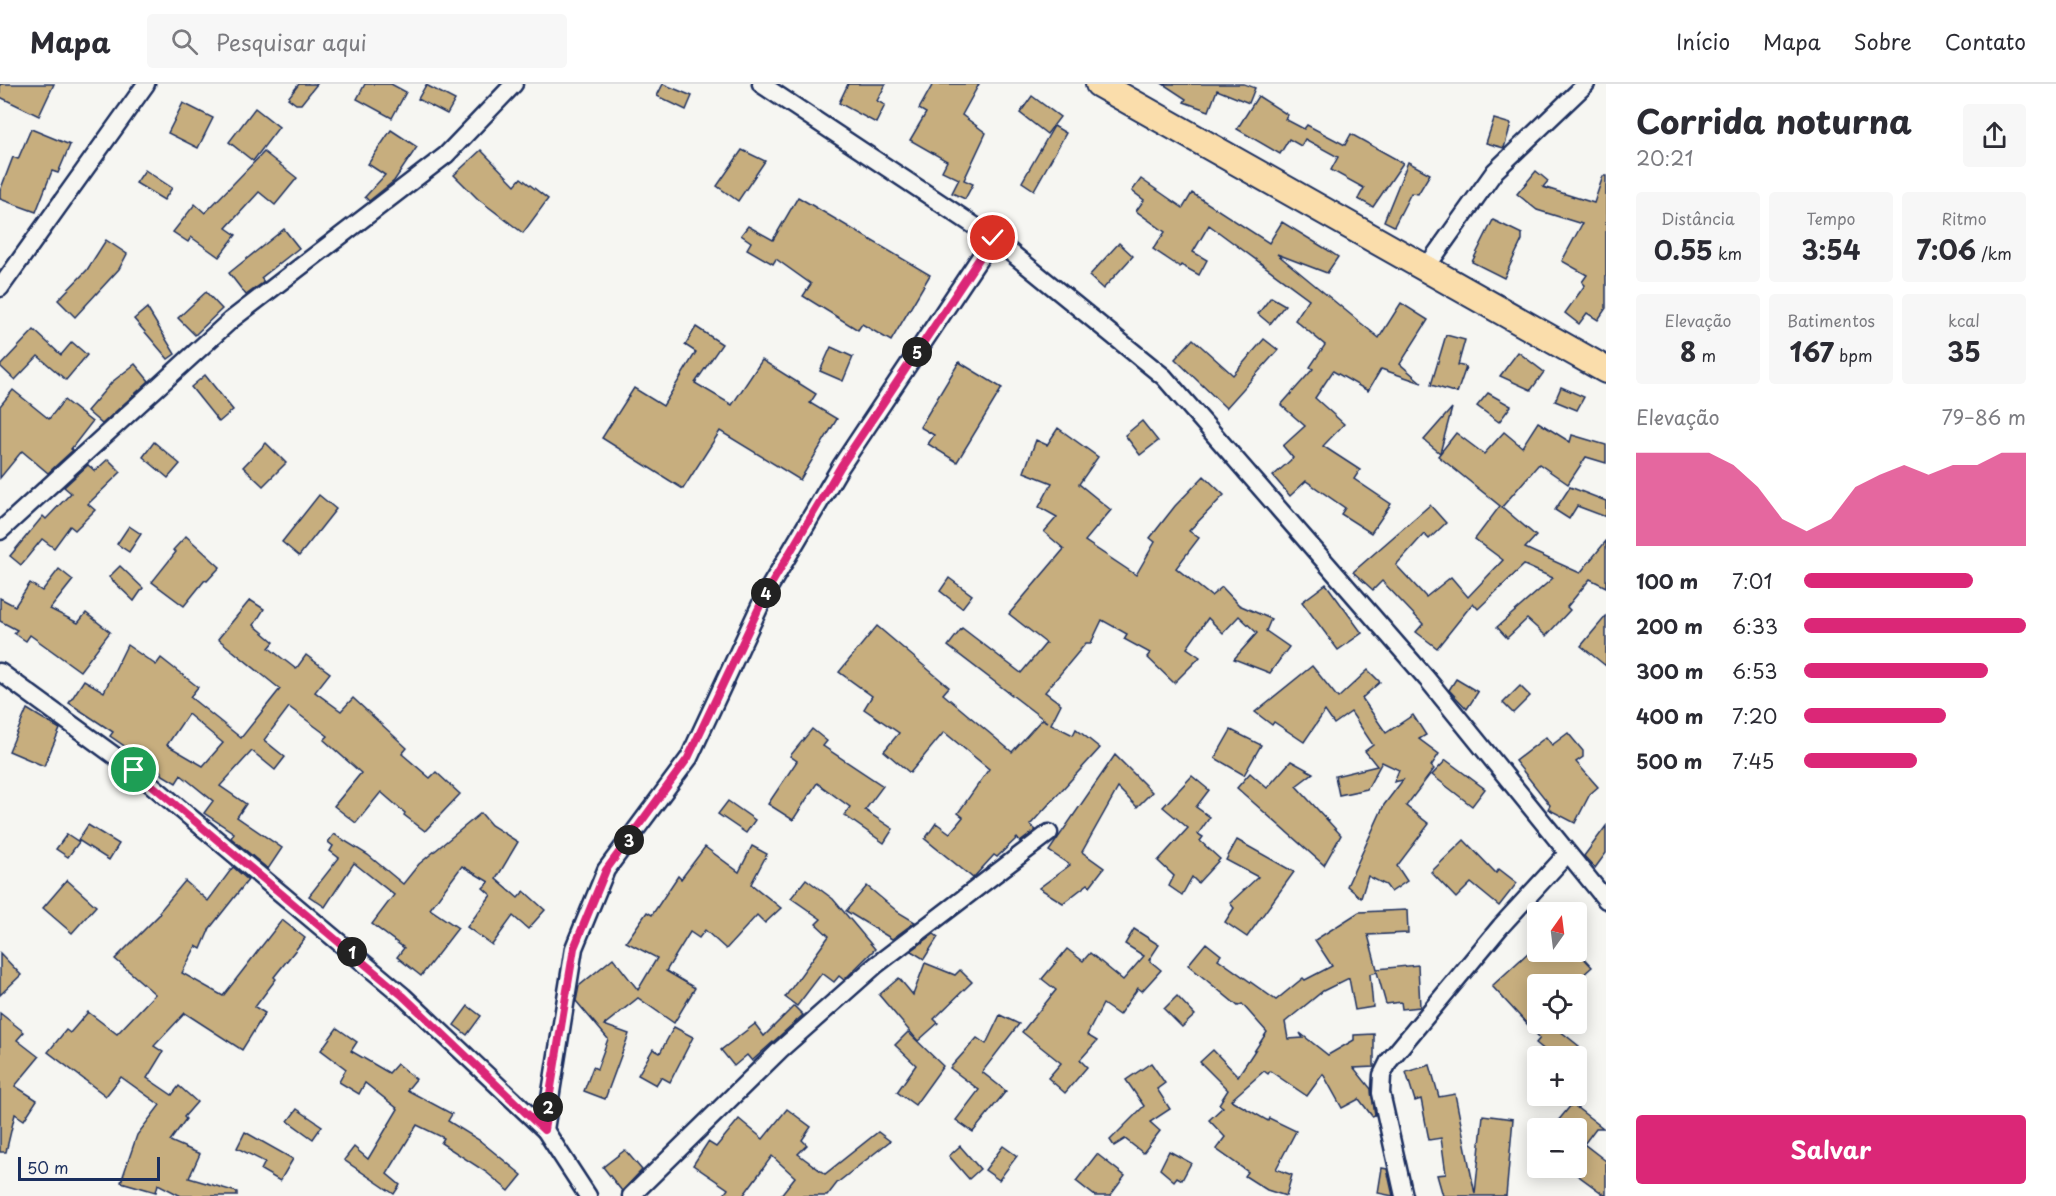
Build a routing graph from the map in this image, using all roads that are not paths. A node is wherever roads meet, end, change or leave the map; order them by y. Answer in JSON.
{"nodes":[{"id":1,"x":146,"y":84,"type":"edge"},
{"id":2,"x":514,"y":84,"type":"edge"},
{"id":3,"x":761,"y":84,"type":"edge"},
{"id":4,"x":1099,"y":84,"type":"edge"},
{"id":5,"x":1586,"y":84,"type":"edge"},
{"id":6,"x":993,"y":238,"type":"junction"},
{"id":7,"x":1425,"y":268,"type":"junction"},
{"id":8,"x":0,"y":288,"type":"edge"},
{"id":9,"x":1606,"y":370,"type":"edge"},
{"id":10,"x":0,"y":531,"type":"edge"},
{"id":11,"x":0,"y":672,"type":"edge"},
{"id":12,"x":1049,"y":833,"type":"dead end"},
{"id":13,"x":1567,"y":854,"type":"junction"},
{"id":14,"x":1606,"y":900,"type":"edge"},
{"id":15,"x":544,"y":1130,"type":"junction"},
{"id":16,"x":588,"y":1196,"type":"edge"},
{"id":17,"x":631,"y":1196,"type":"edge"},
{"id":18,"x":1404,"y":1196,"type":"edge"}],
"edges":[{"from":1,"to":8,"type":"street"},
{"from":2,"to":10,"type":"street"},
{"from":3,"to":6,"type":"street"},
{"from":4,"to":7,"type":"main road"},
{"from":5,"to":7,"type":"street"},
{"from":6,"to":13,"type":"street"},
{"from":6,"to":15,"type":"street"},
{"from":7,"to":9,"type":"main road"},
{"from":11,"to":15,"type":"street"},
{"from":12,"to":17,"type":"street"},
{"from":13,"to":14,"type":"street"},
{"from":13,"to":18,"type":"street"},
{"from":15,"to":16,"type":"street"}]}
